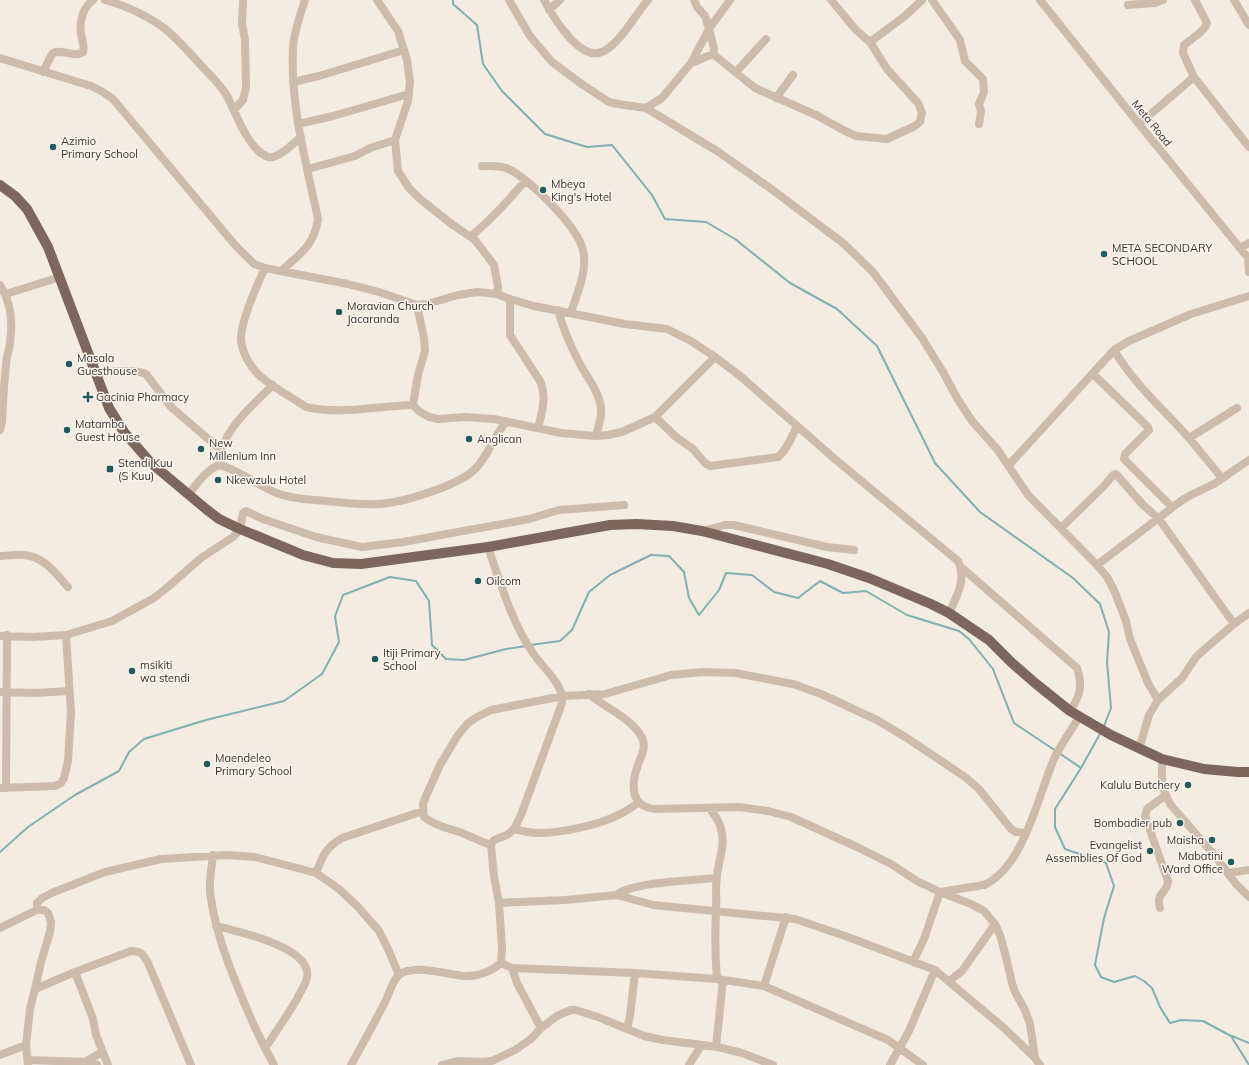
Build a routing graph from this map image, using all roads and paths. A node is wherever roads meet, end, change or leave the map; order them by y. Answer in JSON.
{"nodes":[{"id":1,"x":93,"y":0,"type":"edge"},
{"id":2,"x":105,"y":0,"type":"edge"},
{"id":3,"x":243,"y":0,"type":"edge"},
{"id":4,"x":305,"y":0,"type":"edge"},
{"id":5,"x":377,"y":0,"type":"edge"},
{"id":6,"x":509,"y":0,"type":"edge"},
{"id":7,"x":544,"y":0,"type":"edge"},
{"id":8,"x":560,"y":0,"type":"edge"},
{"id":9,"x":648,"y":0,"type":"edge"},
{"id":10,"x":694,"y":0,"type":"edge"},
{"id":11,"x":730,"y":0,"type":"edge"},
{"id":12,"x":830,"y":0,"type":"edge"},
{"id":13,"x":922,"y":0,"type":"edge"},
{"id":14,"x":932,"y":0,"type":"edge"},
{"id":15,"x":1040,"y":0,"type":"edge"},
{"id":16,"x":1163,"y":0,"type":"edge"},
{"id":17,"x":1195,"y":0,"type":"edge"},
{"id":18,"x":1234,"y":0,"type":"edge"},
{"id":19,"x":1128,"y":5,"type":"dead end"},
{"id":20,"x":549,"y":10,"type":"junction"},
{"id":21,"x":1249,"y":25,"type":"edge"},
{"id":22,"x":709,"y":29,"type":"junction"},
{"id":23,"x":766,"y":39,"type":"dead end"},
{"id":24,"x":870,"y":42,"type":"junction"},
{"id":25,"x":404,"y":50,"type":"junction"},
{"id":26,"x":713,"y":54,"type":"junction"},
{"id":27,"x":0,"y":58,"type":"edge"},
{"id":28,"x":692,"y":63,"type":"junction"},
{"id":29,"x":43,"y":72,"type":"junction"},
{"id":30,"x":736,"y":72,"type":"junction"},
{"id":31,"x":793,"y":75,"type":"dead end"},
{"id":32,"x":1194,"y":77,"type":"junction"},
{"id":33,"x":293,"y":82,"type":"junction"},
{"id":34,"x":409,"y":94,"type":"junction"},
{"id":35,"x":776,"y":98,"type":"junction"},
{"id":36,"x":646,"y":108,"type":"junction"},
{"id":37,"x":234,"y":110,"type":"junction"},
{"id":38,"x":298,"y":124,"type":"junction"},
{"id":39,"x":979,"y":124,"type":"dead end"},
{"id":40,"x":1139,"y":124,"type":"junction"},
{"id":41,"x":301,"y":137,"type":"junction"},
{"id":42,"x":395,"y":140,"type":"junction"},
{"id":43,"x":1249,"y":147,"type":"edge"},
{"id":44,"x":482,"y":166,"type":"dead end"},
{"id":45,"x":308,"y":169,"type":"junction"},
{"id":46,"x":525,"y":181,"type":"junction"},
{"id":47,"x":0,"y":185,"type":"edge"},
{"id":48,"x":471,"y":236,"type":"junction"},
{"id":49,"x":1249,"y":243,"type":"edge"},
{"id":50,"x":1240,"y":248,"type":"junction"},
{"id":51,"x":1249,"y":258,"type":"edge"},
{"id":52,"x":265,"y":268,"type":"junction"},
{"id":53,"x":281,"y":271,"type":"junction"},
{"id":54,"x":1249,"y":272,"type":"edge"},
{"id":55,"x":60,"y":277,"type":"junction"},
{"id":56,"x":0,"y":285,"type":"edge"},
{"id":57,"x":6,"y":294,"type":"junction"},
{"id":58,"x":497,"y":294,"type":"junction"},
{"id":59,"x":1249,"y":296,"type":"edge"},
{"id":60,"x":510,"y":299,"type":"junction"},
{"id":61,"x":417,"y":305,"type":"junction"},
{"id":62,"x":558,"y":310,"type":"junction"},
{"id":63,"x":571,"y":312,"type":"junction"},
{"id":64,"x":1114,"y":350,"type":"junction"},
{"id":65,"x":715,"y":357,"type":"junction"},
{"id":66,"x":3,"y":358,"type":"edge"},
{"id":67,"x":97,"y":372,"type":"junction"},
{"id":68,"x":1093,"y":374,"type":"junction"},
{"id":69,"x":273,"y":385,"type":"junction"},
{"id":70,"x":413,"y":405,"type":"junction"},
{"id":71,"x":1237,"y":408,"type":"dead end"},
{"id":72,"x":655,"y":417,"type":"junction"},
{"id":73,"x":506,"y":422,"type":"junction"},
{"id":74,"x":797,"y":426,"type":"junction"},
{"id":75,"x":538,"y":428,"type":"junction"},
{"id":76,"x":0,"y":430,"type":"edge"},
{"id":77,"x":596,"y":436,"type":"junction"},
{"id":78,"x":1189,"y":438,"type":"junction"},
{"id":79,"x":221,"y":450,"type":"junction"},
{"id":80,"x":1249,"y":460,"type":"edge"},
{"id":81,"x":219,"y":465,"type":"junction"},
{"id":82,"x":1009,"y":465,"type":"junction"},
{"id":83,"x":1222,"y":478,"type":"junction"},
{"id":84,"x":188,"y":495,"type":"junction"},
{"id":85,"x":624,"y":505,"type":"dead end"},
{"id":86,"x":1172,"y":508,"type":"junction"},
{"id":87,"x":1159,"y":519,"type":"junction"},
{"id":88,"x":1061,"y":528,"type":"junction"},
{"id":89,"x":240,"y":529,"type":"junction"},
{"id":90,"x":702,"y":531,"type":"junction"},
{"id":91,"x":488,"y":546,"type":"junction"},
{"id":92,"x":854,"y":550,"type":"dead end"},
{"id":93,"x":0,"y":556,"type":"edge"},
{"id":94,"x":1097,"y":565,"type":"junction"},
{"id":95,"x":961,"y":567,"type":"junction"},
{"id":96,"x":68,"y":587,"type":"dead end"},
{"id":97,"x":949,"y":613,"type":"junction"},
{"id":98,"x":1249,"y":613,"type":"edge"},
{"id":99,"x":1234,"y":624,"type":"junction"},
{"id":100,"x":66,"y":635,"type":"junction"},
{"id":101,"x":4,"y":636,"type":"edge"},
{"id":102,"x":69,"y":691,"type":"junction"},
{"id":103,"x":3,"y":692,"type":"edge"},
{"id":104,"x":589,"y":694,"type":"junction"},
{"id":105,"x":563,"y":696,"type":"junction"},
{"id":106,"x":1158,"y":700,"type":"junction"},
{"id":107,"x":1075,"y":714,"type":"junction"},
{"id":108,"x":1139,"y":749,"type":"junction"},
{"id":109,"x":1162,"y":759,"type":"junction"},
{"id":110,"x":1249,"y":772,"type":"edge"},
{"id":111,"x":3,"y":788,"type":"edge"},
{"id":112,"x":1166,"y":795,"type":"junction"},
{"id":113,"x":639,"y":802,"type":"junction"},
{"id":114,"x":709,"y":808,"type":"junction"},
{"id":115,"x":424,"y":811,"type":"junction"},
{"id":116,"x":514,"y":829,"type":"junction"},
{"id":117,"x":1026,"y":833,"type":"junction"},
{"id":118,"x":491,"y":845,"type":"junction"},
{"id":119,"x":213,"y":855,"type":"junction"},
{"id":120,"x":1249,"y":870,"type":"edge"},
{"id":121,"x":316,"y":873,"type":"junction"},
{"id":122,"x":1228,"y":873,"type":"junction"},
{"id":123,"x":716,"y":878,"type":"junction"},
{"id":124,"x":940,"y":892,"type":"junction"},
{"id":125,"x":617,"y":895,"type":"junction"},
{"id":126,"x":1249,"y":897,"type":"edge"},
{"id":127,"x":499,"y":903,"type":"junction"},
{"id":128,"x":1160,"y":908,"type":"dead end"},
{"id":129,"x":37,"y":910,"type":"junction"},
{"id":130,"x":716,"y":911,"type":"junction"},
{"id":131,"x":786,"y":917,"type":"junction"},
{"id":132,"x":995,"y":924,"type":"junction"},
{"id":133,"x":216,"y":926,"type":"junction"},
{"id":134,"x":0,"y":928,"type":"edge"},
{"id":135,"x":913,"y":962,"type":"junction"},
{"id":136,"x":501,"y":963,"type":"junction"},
{"id":137,"x":512,"y":968,"type":"junction"},
{"id":138,"x":935,"y":970,"type":"junction"},
{"id":139,"x":75,"y":972,"type":"junction"},
{"id":140,"x":635,"y":973,"type":"junction"},
{"id":141,"x":399,"y":975,"type":"junction"},
{"id":142,"x":720,"y":979,"type":"junction"},
{"id":143,"x":949,"y":981,"type":"junction"},
{"id":144,"x":764,"y":986,"type":"junction"},
{"id":145,"x":36,"y":989,"type":"junction"},
{"id":146,"x":541,"y":1028,"type":"junction"},
{"id":147,"x":627,"y":1028,"type":"junction"},
{"id":148,"x":26,"y":1045,"type":"junction"},
{"id":149,"x":701,"y":1046,"type":"junction"},
{"id":150,"x":900,"y":1046,"type":"junction"},
{"id":151,"x":716,"y":1047,"type":"junction"},
{"id":152,"x":266,"y":1048,"type":"junction"},
{"id":153,"x":102,"y":1052,"type":"junction"},
{"id":154,"x":0,"y":1055,"type":"edge"},
{"id":155,"x":28,"y":1062,"type":"edge"},
{"id":156,"x":85,"y":1062,"type":"junction"},
{"id":157,"x":1038,"y":1062,"type":"edge"},
{"id":158,"x":97,"y":1065,"type":"edge"},
{"id":159,"x":108,"y":1065,"type":"edge"},
{"id":160,"x":191,"y":1065,"type":"edge"},
{"id":161,"x":274,"y":1065,"type":"edge"},
{"id":162,"x":351,"y":1065,"type":"edge"},
{"id":163,"x":442,"y":1065,"type":"edge"},
{"id":164,"x":689,"y":1065,"type":"edge"},
{"id":165,"x":773,"y":1065,"type":"edge"},
{"id":166,"x":890,"y":1065,"type":"edge"},
{"id":167,"x":924,"y":1065,"type":"edge"}],
"edges":[{"from":1,"to":29,"type":"street"},
{"from":2,"to":37,"type":"street"},
{"from":3,"to":37,"type":"street"},
{"from":4,"to":33,"type":"street"},
{"from":5,"to":25,"type":"street"},
{"from":6,"to":36,"type":"street"},
{"from":7,"to":20,"type":"street"},
{"from":8,"to":20,"type":"street"},
{"from":9,"to":20,"type":"street"},
{"from":10,"to":22,"type":"street"},
{"from":11,"to":22,"type":"street"},
{"from":12,"to":24,"type":"street"},
{"from":13,"to":24,"type":"street"},
{"from":14,"to":39,"type":"street"},
{"from":15,"to":40,"type":"street","name":"Meta Road"},
{"from":16,"to":19,"type":"street"},
{"from":17,"to":32,"type":"street"},
{"from":18,"to":21,"type":"street"},
{"from":22,"to":26,"type":"street"},
{"from":22,"to":28,"type":"street"},
{"from":23,"to":30,"type":"street"},
{"from":24,"to":35,"type":"street"},
{"from":25,"to":33,"type":"street"},
{"from":25,"to":34,"type":"street"},
{"from":26,"to":28,"type":"street"},
{"from":26,"to":30,"type":"street"},
{"from":27,"to":29,"type":"street"},
{"from":28,"to":36,"type":"street"},
{"from":29,"to":52,"type":"street"},
{"from":30,"to":35,"type":"street"},
{"from":31,"to":35,"type":"street"},
{"from":32,"to":40,"type":"street"},
{"from":32,"to":43,"type":"street"},
{"from":33,"to":38,"type":"street"},
{"from":34,"to":38,"type":"street"},
{"from":34,"to":42,"type":"street"},
{"from":36,"to":82,"type":"street"},
{"from":37,"to":41,"type":"street"},
{"from":38,"to":41,"type":"street"},
{"from":40,"to":50,"type":"street","name":"Meta Road"},
{"from":41,"to":45,"type":"street"},
{"from":42,"to":45,"type":"street"},
{"from":42,"to":48,"type":"street"},
{"from":44,"to":46,"type":"street"},
{"from":45,"to":53,"type":"street"},
{"from":46,"to":48,"type":"street"},
{"from":46,"to":63,"type":"street"},
{"from":47,"to":55,"type":"main road"},
{"from":48,"to":58,"type":"street"},
{"from":49,"to":50,"type":"street"},
{"from":50,"to":51,"type":"street","name":"Meta Road"},
{"from":51,"to":54,"type":"street"},
{"from":52,"to":53,"type":"street"},
{"from":52,"to":69,"type":"street"},
{"from":53,"to":61,"type":"street"},
{"from":55,"to":57,"type":"street"},
{"from":55,"to":67,"type":"main road"},
{"from":56,"to":57,"type":"street"},
{"from":57,"to":66,"type":"street"},
{"from":58,"to":60,"type":"street"},
{"from":58,"to":61,"type":"street"},
{"from":59,"to":64,"type":"street"},
{"from":60,"to":62,"type":"street"},
{"from":60,"to":75,"type":"street"},
{"from":61,"to":70,"type":"street"},
{"from":62,"to":63,"type":"street"},
{"from":62,"to":77,"type":"street"},
{"from":63,"to":65,"type":"street"},
{"from":64,"to":68,"type":"street"},
{"from":64,"to":78,"type":"street"},
{"from":65,"to":72,"type":"street"},
{"from":65,"to":74,"type":"street"},
{"from":66,"to":76,"type":"street"},
{"from":67,"to":79,"type":"street"},
{"from":67,"to":84,"type":"main road"},
{"from":68,"to":82,"type":"street"},
{"from":68,"to":86,"type":"street"},
{"from":69,"to":70,"type":"street"},
{"from":69,"to":79,"type":"street"},
{"from":70,"to":73,"type":"street"},
{"from":71,"to":78,"type":"street"},
{"from":72,"to":74,"type":"street"},
{"from":72,"to":77,"type":"street"},
{"from":73,"to":75,"type":"street"},
{"from":73,"to":81,"type":"street"},
{"from":74,"to":95,"type":"street"},
{"from":75,"to":77,"type":"street"},
{"from":78,"to":83,"type":"street"},
{"from":79,"to":81,"type":"street"},
{"from":80,"to":83,"type":"street"},
{"from":81,"to":84,"type":"street"},
{"from":82,"to":88,"type":"street"},
{"from":83,"to":86,"type":"street"},
{"from":84,"to":89,"type":"main road"},
{"from":85,"to":89,"type":"street"},
{"from":86,"to":87,"type":"street"},
{"from":87,"to":88,"type":"street"},
{"from":87,"to":94,"type":"street"},
{"from":87,"to":99,"type":"street"},
{"from":88,"to":94,"type":"street"},
{"from":89,"to":91,"type":"main road"},
{"from":89,"to":100,"type":"street"},
{"from":90,"to":91,"type":"main road"},
{"from":90,"to":92,"type":"street"},
{"from":90,"to":97,"type":"main road"},
{"from":91,"to":105,"type":"street"},
{"from":93,"to":96,"type":"street"},
{"from":94,"to":106,"type":"street"},
{"from":95,"to":97,"type":"street"},
{"from":95,"to":107,"type":"street"},
{"from":97,"to":107,"type":"main road"},
{"from":98,"to":99,"type":"street"},
{"from":99,"to":106,"type":"street"},
{"from":100,"to":101,"type":"street"},
{"from":100,"to":102,"type":"street"},
{"from":101,"to":103,"type":"street"},
{"from":102,"to":103,"type":"street"},
{"from":102,"to":111,"type":"street"},
{"from":103,"to":111,"type":"street"},
{"from":104,"to":105,"type":"street"},
{"from":104,"to":113,"type":"street"},
{"from":104,"to":117,"type":"street"},
{"from":105,"to":115,"type":"street"},
{"from":105,"to":116,"type":"street"},
{"from":106,"to":108,"type":"street"},
{"from":107,"to":108,"type":"main road"},
{"from":107,"to":117,"type":"street"},
{"from":108,"to":109,"type":"main road"},
{"from":109,"to":110,"type":"main road"},
{"from":109,"to":112,"type":"street"},
{"from":112,"to":122,"type":"street"},
{"from":112,"to":128,"type":"street"},
{"from":113,"to":114,"type":"street"},
{"from":113,"to":116,"type":"street"},
{"from":114,"to":123,"type":"street"},
{"from":114,"to":124,"type":"street"},
{"from":115,"to":118,"type":"street"},
{"from":115,"to":121,"type":"street"},
{"from":116,"to":118,"type":"street"},
{"from":117,"to":124,"type":"street"},
{"from":118,"to":127,"type":"street"},
{"from":119,"to":121,"type":"street"},
{"from":119,"to":129,"type":"street"},
{"from":119,"to":133,"type":"street"},
{"from":120,"to":122,"type":"street"},
{"from":121,"to":141,"type":"street"},
{"from":122,"to":126,"type":"street"},
{"from":123,"to":125,"type":"street"},
{"from":123,"to":130,"type":"street"},
{"from":124,"to":132,"type":"street"},
{"from":124,"to":135,"type":"street"},
{"from":125,"to":127,"type":"street"},
{"from":125,"to":130,"type":"street"},
{"from":127,"to":136,"type":"street"},
{"from":129,"to":134,"type":"street"},
{"from":129,"to":145,"type":"street"},
{"from":130,"to":131,"type":"street"},
{"from":130,"to":142,"type":"street"},
{"from":131,"to":135,"type":"street"},
{"from":131,"to":144,"type":"street"},
{"from":132,"to":143,"type":"street"},
{"from":132,"to":157,"type":"street"},
{"from":133,"to":152,"type":"street"},
{"from":133,"to":152,"type":"street"},
{"from":135,"to":138,"type":"street"},
{"from":136,"to":137,"type":"street"},
{"from":136,"to":141,"type":"street"},
{"from":137,"to":140,"type":"street"},
{"from":137,"to":146,"type":"street"},
{"from":138,"to":143,"type":"street"},
{"from":138,"to":150,"type":"street"},
{"from":139,"to":145,"type":"street"},
{"from":139,"to":153,"type":"street"},
{"from":139,"to":160,"type":"street"},
{"from":140,"to":142,"type":"street"},
{"from":140,"to":147,"type":"street"},
{"from":141,"to":162,"type":"street"},
{"from":142,"to":144,"type":"street"},
{"from":142,"to":151,"type":"street"},
{"from":143,"to":157,"type":"street"},
{"from":144,"to":150,"type":"street"},
{"from":145,"to":148,"type":"street"},
{"from":146,"to":147,"type":"street"},
{"from":146,"to":163,"type":"street"},
{"from":147,"to":149,"type":"street"},
{"from":148,"to":154,"type":"street"},
{"from":148,"to":155,"type":"street"},
{"from":149,"to":151,"type":"street"},
{"from":149,"to":164,"type":"street"},
{"from":150,"to":166,"type":"street"},
{"from":150,"to":167,"type":"street"},
{"from":151,"to":165,"type":"street"},
{"from":152,"to":161,"type":"street"},
{"from":153,"to":156,"type":"street"},
{"from":153,"to":159,"type":"street"},
{"from":155,"to":156,"type":"street"},
{"from":156,"to":158,"type":"street"}]}
